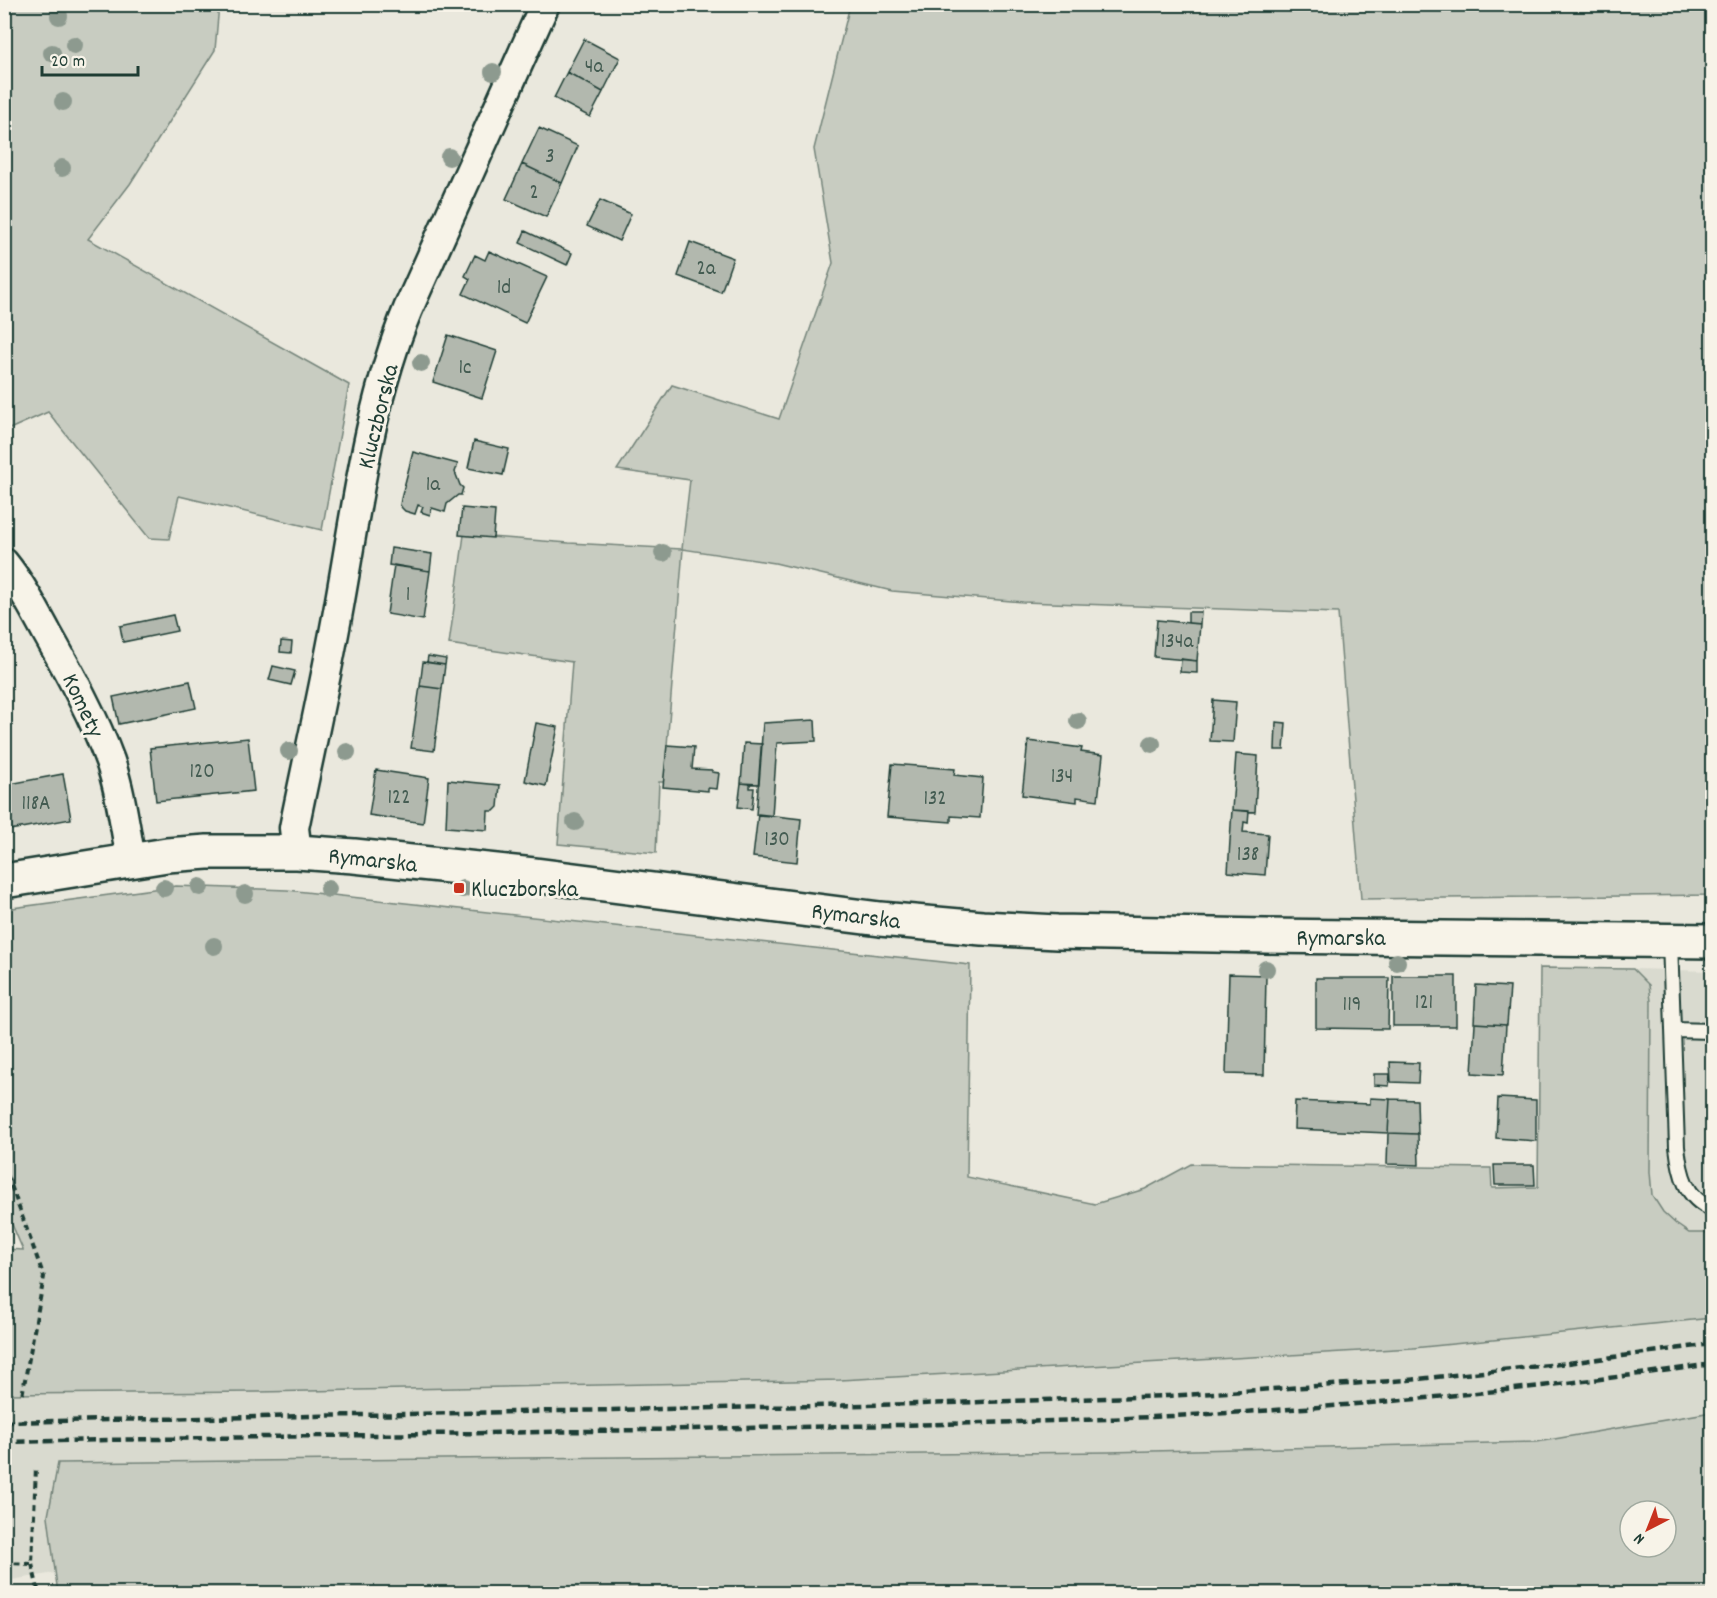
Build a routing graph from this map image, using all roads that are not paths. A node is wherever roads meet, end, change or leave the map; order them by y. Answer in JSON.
{"nodes":[{"id":1,"x":545,"y":4,"type":"edge"},
{"id":2,"x":4,"y":563,"type":"edge"},
{"id":3,"x":297,"y":852,"type":"junction"},
{"id":4,"x":131,"y":860,"type":"junction"},
{"id":5,"x":4,"y":880,"type":"edge"},
{"id":6,"x":1670,"y":941,"type":"junction"},
{"id":7,"x":1713,"y":941,"type":"edge"},
{"id":8,"x":1673,"y":1030,"type":"junction"},
{"id":9,"x":1713,"y":1031,"type":"edge"},
{"id":10,"x":1713,"y":1209,"type":"edge"}],
"edges":[{"from":1,"to":3,"type":"street","name":"Kluczborska"},
{"from":2,"to":4,"type":"street","name":"Komety"},
{"from":3,"to":4,"type":"main road","name":"Rymarska"},
{"from":3,"to":6,"type":"main road","name":"Rymarska"},
{"from":4,"to":5,"type":"main road","name":"Rymarska"},
{"from":6,"to":7,"type":"main road","name":"Rymarska"},
{"from":6,"to":8,"type":"lane"},
{"from":8,"to":9,"type":"lane"},
{"from":8,"to":10,"type":"lane"}]}
